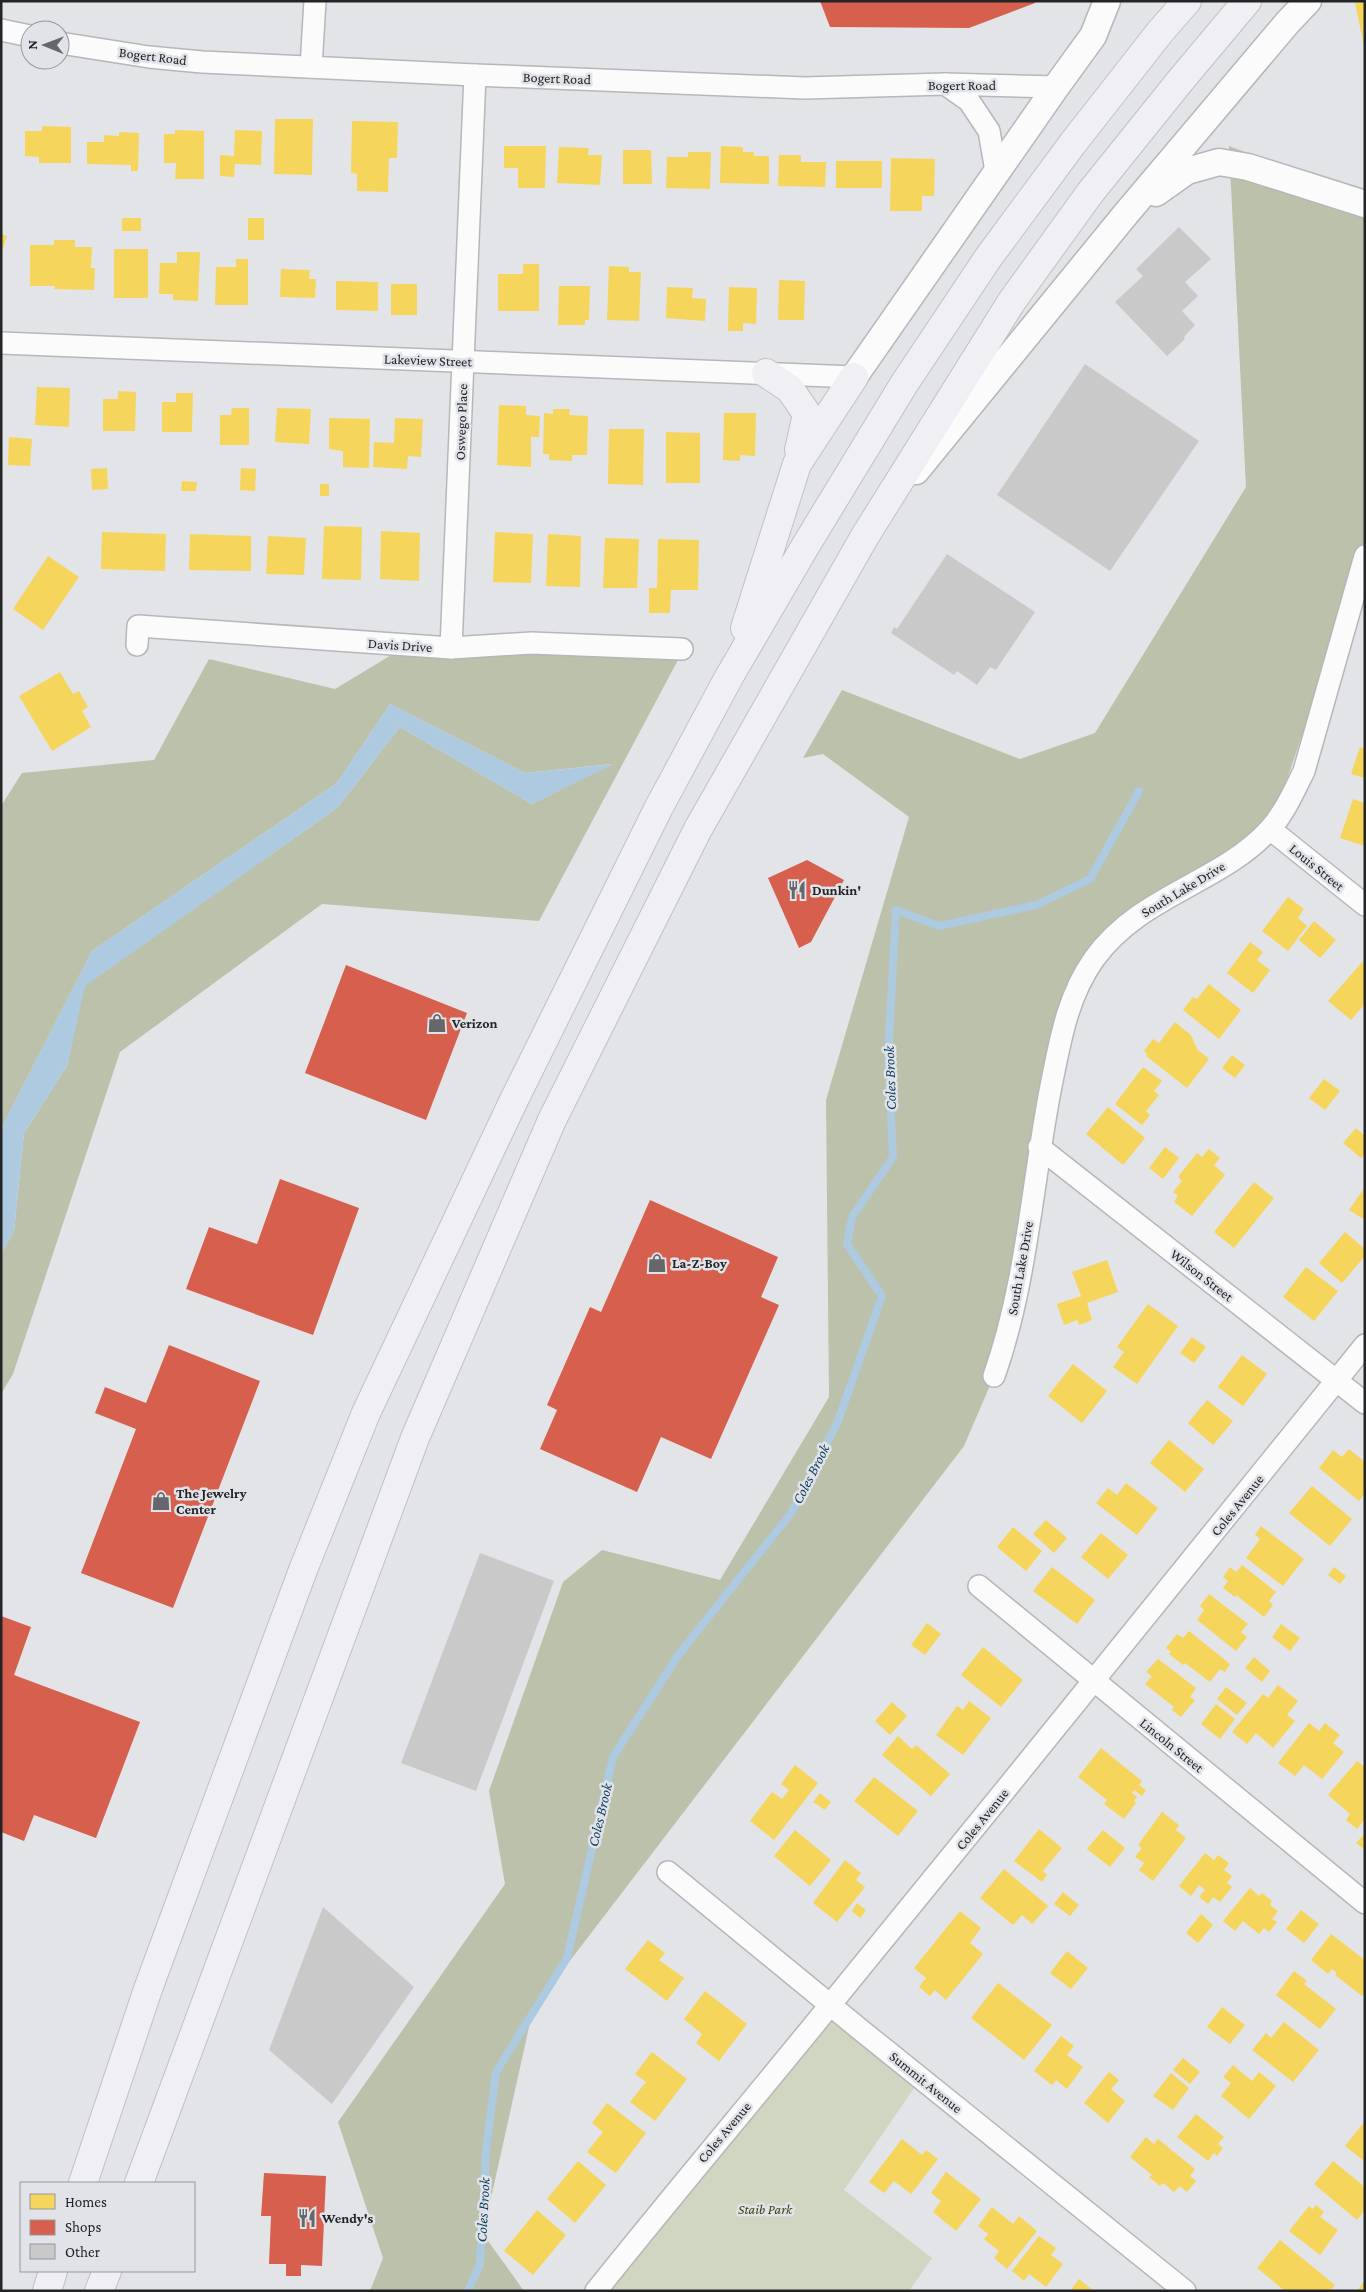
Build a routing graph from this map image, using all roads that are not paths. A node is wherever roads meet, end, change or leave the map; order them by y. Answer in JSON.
{"nodes":[{"id":1,"x":315,"y":1,"type":"edge"},
{"id":2,"x":1107,"y":1,"type":"edge"},
{"id":3,"x":1187,"y":1,"type":"edge"},
{"id":4,"x":1247,"y":1,"type":"edge"},
{"id":5,"x":1308,"y":1,"type":"edge"},
{"id":6,"x":1,"y":30,"type":"edge"},
{"id":7,"x":20,"y":34,"type":"edge"},
{"id":8,"x":70,"y":45,"type":"edge"},
{"id":9,"x":311,"y":67,"type":"junction"},
{"id":10,"x":475,"y":75,"type":"junction"},
{"id":11,"x":945,"y":84,"type":"junction"},
{"id":12,"x":1056,"y":86,"type":"junction"},
{"id":13,"x":996,"y":171,"type":"junction"},
{"id":14,"x":1365,"y":204,"type":"edge"},
{"id":15,"x":1125,"y":215,"type":"junction"},
{"id":16,"x":1,"y":343,"type":"edge"},
{"id":17,"x":463,"y":362,"type":"junction"},
{"id":18,"x":766,"y":373,"type":"junction"},
{"id":19,"x":854,"y":377,"type":"junction"},
{"id":20,"x":797,"y":464,"type":"junction"},
{"id":21,"x":910,"y":479,"type":"joint"},
{"id":22,"x":865,"y":536,"type":"junction"},
{"id":23,"x":1365,"y":556,"type":"edge"},
{"id":24,"x":137,"y":644,"type":"dead end"},
{"id":25,"x":451,"y":648,"type":"junction"},
{"id":26,"x":682,"y":649,"type":"dead end"},
{"id":27,"x":729,"y":677,"type":"junction"},
{"id":28,"x":1270,"y":829,"type":"junction"},
{"id":29,"x":1365,"y":905,"type":"edge"},
{"id":30,"x":1039,"y":1147,"type":"junction"},
{"id":31,"x":1365,"y":1345,"type":"edge"},
{"id":32,"x":994,"y":1376,"type":"dead end"},
{"id":33,"x":1337,"y":1380,"type":"junction"},
{"id":34,"x":1365,"y":1403,"type":"edge"},
{"id":35,"x":979,"y":1586,"type":"dead end"},
{"id":36,"x":1094,"y":1682,"type":"junction"},
{"id":37,"x":668,"y":1872,"type":"dead end"},
{"id":38,"x":1365,"y":1903,"type":"edge"},
{"id":39,"x":832,"y":2004,"type":"junction"},
{"id":40,"x":83,"y":2182,"type":"edge"},
{"id":41,"x":139,"y":2182,"type":"edge"},
{"id":42,"x":53,"y":2272,"type":"edge"},
{"id":43,"x":107,"y":2272,"type":"edge"},
{"id":44,"x":47,"y":2291,"type":"edge"},
{"id":45,"x":99,"y":2291,"type":"edge"},
{"id":46,"x":596,"y":2291,"type":"edge"},
{"id":47,"x":1185,"y":2291,"type":"edge"}],
"edges":[{"from":1,"to":9,"type":"street"},
{"from":2,"to":12,"type":"street"},
{"from":3,"to":27,"type":"highway"},
{"from":4,"to":22,"type":"highway"},
{"from":5,"to":15,"type":"street"},
{"from":6,"to":7,"type":"street"},
{"from":8,"to":9,"type":"street","name":"Bogert Road"},
{"from":9,"to":10,"type":"street","name":"Bogert Road"},
{"from":10,"to":11,"type":"street","name":"Bogert Road"},
{"from":10,"to":17,"type":"street","name":"Oswego Place"},
{"from":11,"to":12,"type":"street","name":"Bogert Road"},
{"from":11,"to":13,"type":"street"},
{"from":12,"to":13,"type":"street"},
{"from":13,"to":19,"type":"street"},
{"from":14,"to":15,"type":"street"},
{"from":15,"to":21,"type":"street"},
{"from":16,"to":17,"type":"street","name":"Lakeview Street"},
{"from":17,"to":18,"type":"street","name":"Lakeview Street"},
{"from":17,"to":25,"type":"street","name":"Oswego Place"},
{"from":18,"to":19,"type":"street","name":"Lakeview Street"},
{"from":18,"to":20,"type":"highway"},
{"from":19,"to":20,"type":"highway"},
{"from":20,"to":27,"type":"highway"},
{"from":21,"to":22,"type":"highway"},
{"from":22,"to":41,"type":"highway"},
{"from":23,"to":28,"type":"street","name":"South Lake Drive"},
{"from":24,"to":25,"type":"street","name":"Davis Drive"},
{"from":25,"to":26,"type":"street","name":"Davis Drive"},
{"from":27,"to":40,"type":"highway"},
{"from":28,"to":29,"type":"street","name":"Louis Street"},
{"from":28,"to":30,"type":"street","name":"South Lake Drive"},
{"from":30,"to":32,"type":"street","name":"South Lake Drive"},
{"from":30,"to":33,"type":"street","name":"Wilson Street"},
{"from":31,"to":33,"type":"street","name":"Coles Avenue"},
{"from":33,"to":34,"type":"street","name":"Wilson Street"},
{"from":33,"to":36,"type":"street","name":"Coles Avenue"},
{"from":35,"to":36,"type":"street","name":"Lincoln Street"},
{"from":36,"to":38,"type":"street","name":"Lincoln Street"},
{"from":36,"to":39,"type":"street","name":"Coles Avenue"},
{"from":37,"to":39,"type":"street","name":"Summit Avenue"},
{"from":39,"to":46,"type":"street","name":"Coles Avenue"},
{"from":39,"to":47,"type":"street","name":"Summit Avenue"},
{"from":42,"to":44,"type":"highway"},
{"from":43,"to":45,"type":"highway"}]}
